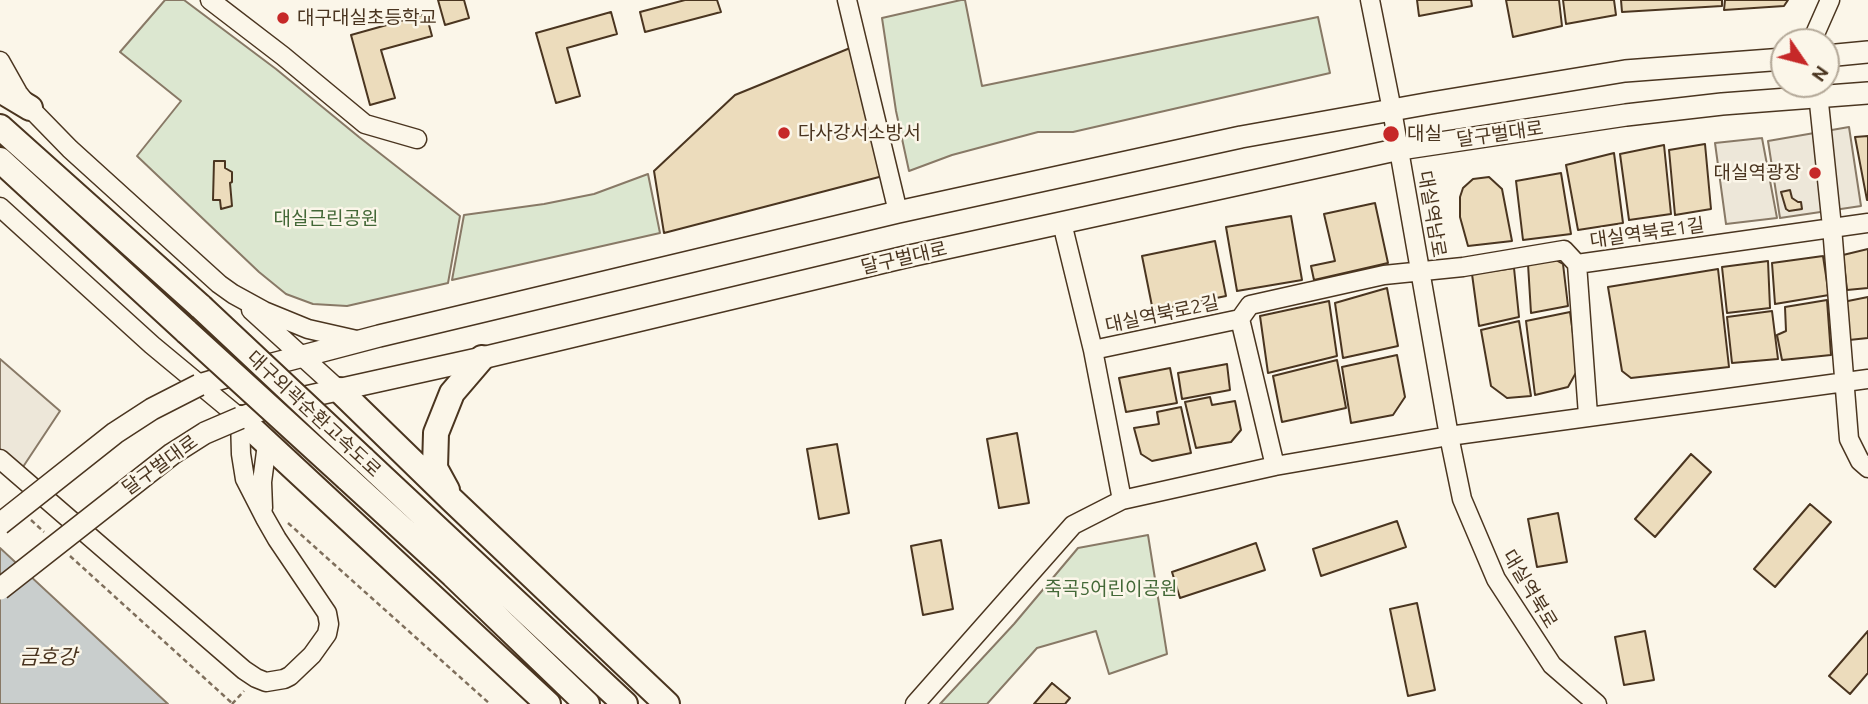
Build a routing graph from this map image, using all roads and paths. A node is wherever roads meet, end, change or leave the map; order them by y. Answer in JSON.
{"nodes":[{"id":1,"x":210,"y":0,"type":"edge"},
{"id":2,"x":847,"y":0,"type":"edge"},
{"id":3,"x":1370,"y":0,"type":"edge"},
{"id":4,"x":1830,"y":0,"type":"edge"},
{"id":5,"x":1818,"y":28,"type":"edge"},
{"id":6,"x":1868,"y":52,"type":"edge"},
{"id":7,"x":1840,"y":55,"type":"edge"},
{"id":8,"x":1770,"y":60,"type":"edge"},
{"id":9,"x":0,"y":61,"type":"edge"},
{"id":10,"x":0,"y":78,"type":"edge"},
{"id":11,"x":0,"y":90,"type":"edge"},
{"id":12,"x":1840,"y":91,"type":"edge"},
{"id":13,"x":1868,"y":93,"type":"edge"},
{"id":14,"x":1770,"y":96,"type":"edge"},
{"id":15,"x":1819,"y":98,"type":"edge"},
{"id":16,"x":30,"y":108,"type":"junction"},
{"id":17,"x":1392,"y":110,"type":"junction"},
{"id":18,"x":0,"y":127,"type":"edge"},
{"id":19,"x":417,"y":139,"type":"dead end"},
{"id":20,"x":1400,"y":149,"type":"junction"},
{"id":21,"x":0,"y":160,"type":"edge"},
{"id":22,"x":0,"y":207,"type":"edge"},
{"id":23,"x":898,"y":212,"type":"junction"},
{"id":24,"x":1062,"y":223,"type":"junction"},
{"id":25,"x":1868,"y":223,"type":"edge"},
{"id":26,"x":1832,"y":227,"type":"junction"},
{"id":27,"x":1577,"y":264,"type":"junction"},
{"id":28,"x":1421,"y":272,"type":"junction"},
{"id":29,"x":233,"y":294,"type":"junction"},
{"id":30,"x":1240,"y":318,"type":"junction"},
{"id":31,"x":362,"y":341,"type":"junction"},
{"id":32,"x":1093,"y":350,"type":"junction"},
{"id":33,"x":302,"y":356,"type":"junction"},
{"id":34,"x":482,"y":358,"type":"junction"},
{"id":35,"x":1868,"y":379,"type":"edge"},
{"id":36,"x":1844,"y":382,"type":"junction"},
{"id":37,"x":200,"y":385,"type":"junction"},
{"id":38,"x":339,"y":390,"type":"junction"},
{"id":39,"x":1588,"y":415,"type":"junction"},
{"id":40,"x":240,"y":418,"type":"junction"},
{"id":41,"x":1449,"y":436,"type":"junction"},
{"id":42,"x":268,"y":444,"type":"junction"},
{"id":43,"x":0,"y":459,"type":"edge"},
{"id":44,"x":1275,"y":466,"type":"junction"},
{"id":45,"x":355,"y":468,"type":"junction"},
{"id":46,"x":1868,"y":468,"type":"edge"},
{"id":47,"x":262,"y":500,"type":"junction"},
{"id":48,"x":452,"y":500,"type":"junction"},
{"id":49,"x":1122,"y":500,"type":"junction"},
{"id":50,"x":265,"y":518,"type":"junction"},
{"id":51,"x":30,"y":520,"type":"dead end"},
{"id":52,"x":0,"y":524,"type":"edge"},
{"id":53,"x":50,"y":538,"type":"dead end"},
{"id":54,"x":71,"y":556,"type":"dead end"},
{"id":55,"x":0,"y":589,"type":"edge"},
{"id":56,"x":233,"y":704,"type":"edge"},
{"id":57,"x":490,"y":704,"type":"edge"},
{"id":58,"x":548,"y":704,"type":"edge"},
{"id":59,"x":587,"y":704,"type":"edge"},
{"id":60,"x":625,"y":704,"type":"edge"},
{"id":61,"x":667,"y":704,"type":"edge"},
{"id":62,"x":915,"y":704,"type":"edge"},
{"id":63,"x":1597,"y":704,"type":"edge"}],
"edges":[{"from":1,"to":19,"type":"street"},
{"from":2,"to":23,"type":"street"},
{"from":3,"to":17,"type":"street","name":"대실역남로"},
{"from":4,"to":5,"type":"street"},
{"from":6,"to":7,"type":"main road"},
{"from":8,"to":17,"type":"main road"},
{"from":9,"to":16,"type":"street"},
{"from":10,"to":16,"type":"street"},
{"from":11,"to":16,"type":"highway"},
{"from":12,"to":13,"type":"main road","name":"달구벌대로"},
{"from":14,"to":20,"type":"main road","name":"달구벌대로"},
{"from":15,"to":26,"type":"street"},
{"from":16,"to":29,"type":"street"},
{"from":17,"to":20,"type":"street","name":"대실역남로"},
{"from":17,"to":23,"type":"main road"},
{"from":18,"to":45,"type":"highway","name":"대구외곽순환고속도로","bridge":true},
{"from":20,"to":24,"type":"main road","name":"달구벌대로"},
{"from":20,"to":28,"type":"street","name":"대실역남로"},
{"from":21,"to":45,"type":"highway","name":"대구외곽순환고속도로","bridge":true},
{"from":22,"to":37,"type":"street"},
{"from":23,"to":31,"type":"main road"},
{"from":24,"to":32,"type":"street"},
{"from":24,"to":34,"type":"main road","name":"달구벌대로"},
{"from":25,"to":26,"type":"street","name":"대실역북로1길"},
{"from":26,"to":27,"type":"street","name":"대실역북로1길"},
{"from":26,"to":36,"type":"street"},
{"from":27,"to":28,"type":"street"},
{"from":27,"to":39,"type":"street","name":"대실역북로1길"},
{"from":28,"to":30,"type":"street"},
{"from":28,"to":41,"type":"street","name":"대실역남로"},
{"from":29,"to":31,"type":"street"},
{"from":29,"to":33,"type":"street"},
{"from":30,"to":32,"type":"street","name":"대실역북로2길"},
{"from":30,"to":44,"type":"street","name":"대실역북로2길"},
{"from":31,"to":33,"type":"main road"},
{"from":32,"to":49,"type":"street","name":"대실역북로2길"},
{"from":33,"to":37,"type":"main road"},
{"from":33,"to":38,"type":"street"},
{"from":34,"to":38,"type":"main road","name":"달구벌대로"},
{"from":34,"to":48,"type":"highway"},
{"from":35,"to":36,"type":"street"},
{"from":36,"to":39,"type":"street"},
{"from":36,"to":46,"type":"street"},
{"from":37,"to":40,"type":"street"},
{"from":37,"to":52,"type":"main road","bridge":true},
{"from":38,"to":40,"type":"main road","name":"달구벌대로"},
{"from":38,"to":48,"type":"highway"},
{"from":39,"to":41,"type":"street"},
{"from":40,"to":42,"type":"highway"},
{"from":40,"to":50,"type":"street"},
{"from":40,"to":55,"type":"main road","name":"달구벌대로","bridge":true},
{"from":41,"to":44,"type":"street"},
{"from":41,"to":63,"type":"street","name":"대실역북로"},
{"from":42,"to":47,"type":"street"},
{"from":42,"to":58,"type":"highway"},
{"from":43,"to":50,"type":"street"},
{"from":44,"to":49,"type":"street"},
{"from":45,"to":59,"type":"highway","name":"대구외곽순환고속도로"},
{"from":45,"to":60,"type":"highway","name":"대구외곽순환고속도로"},
{"from":47,"to":50,"type":"street"},
{"from":47,"to":57,"type":"path"},
{"from":48,"to":61,"type":"highway"},
{"from":49,"to":62,"type":"street"},
{"from":51,"to":53,"type":"path"},
{"from":54,"to":56,"type":"path"}]}
